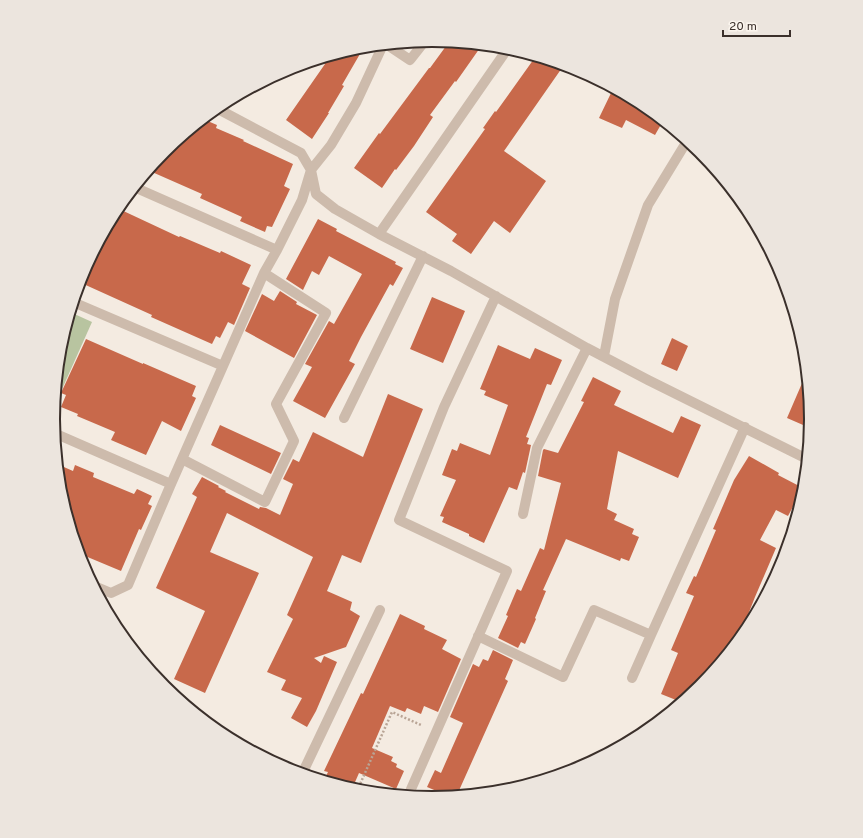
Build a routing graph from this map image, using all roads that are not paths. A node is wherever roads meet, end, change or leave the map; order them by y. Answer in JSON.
{"nodes":[{"id":1,"x":420,"y":47,"type":"edge"},
{"id":2,"x":394,"y":49,"type":"edge"},
{"id":3,"x":380,"y":50,"type":"edge"},
{"id":4,"x":504,"y":54,"type":"edge"},
{"id":5,"x":223,"y":112,"type":"edge"},
{"id":6,"x":684,"y":146,"type":"edge"},
{"id":7,"x":311,"y":170,"type":"junction"},
{"id":8,"x":139,"y":189,"type":"edge"},
{"id":9,"x":379,"y":234,"type":"junction"},
{"id":10,"x":277,"y":250,"type":"junction"},
{"id":11,"x":423,"y":256,"type":"junction"},
{"id":12,"x":264,"y":273,"type":"junction"},
{"id":13,"x":496,"y":296,"type":"junction"},
{"id":14,"x":78,"y":304,"type":"edge"},
{"id":15,"x":587,"y":348,"type":"junction"},
{"id":16,"x":604,"y":356,"type":"junction"},
{"id":17,"x":223,"y":366,"type":"junction"},
{"id":18,"x":344,"y":418,"type":"dead end"},
{"id":19,"x":745,"y":427,"type":"junction"},
{"id":20,"x":60,"y":436,"type":"edge"},
{"id":21,"x":801,"y":456,"type":"edge"},
{"id":22,"x":182,"y":459,"type":"junction"},
{"id":23,"x":171,"y":484,"type":"junction"},
{"id":24,"x":523,"y":514,"type":"dead end"},
{"id":25,"x":100,"y":589,"type":"edge"},
{"id":26,"x":380,"y":610,"type":"dead end"},
{"id":27,"x":651,"y":635,"type":"junction"},
{"id":28,"x":478,"y":636,"type":"junction"},
{"id":29,"x":632,"y":678,"type":"dead end"},
{"id":30,"x":305,"y":768,"type":"edge"},
{"id":31,"x":411,"y":790,"type":"edge"}],
"edges":[{"from":1,"to":2,"type":"street"},
{"from":3,"to":7,"type":"street"},
{"from":4,"to":9,"type":"street"},
{"from":5,"to":7,"type":"street"},
{"from":6,"to":16,"type":"street"},
{"from":7,"to":9,"type":"street"},
{"from":7,"to":10,"type":"street"},
{"from":8,"to":10,"type":"street"},
{"from":9,"to":11,"type":"street"},
{"from":10,"to":12,"type":"street"},
{"from":11,"to":13,"type":"street"},
{"from":11,"to":18,"type":"street"},
{"from":12,"to":17,"type":"street"},
{"from":12,"to":22,"type":"street"},
{"from":13,"to":15,"type":"street"},
{"from":13,"to":28,"type":"street"},
{"from":14,"to":17,"type":"street"},
{"from":15,"to":16,"type":"street"},
{"from":15,"to":24,"type":"street"},
{"from":16,"to":19,"type":"street"},
{"from":17,"to":22,"type":"street"},
{"from":19,"to":21,"type":"street"},
{"from":19,"to":27,"type":"street"},
{"from":20,"to":23,"type":"street"},
{"from":22,"to":23,"type":"street"},
{"from":23,"to":25,"type":"street"},
{"from":26,"to":30,"type":"street"},
{"from":27,"to":28,"type":"street"},
{"from":27,"to":29,"type":"street"},
{"from":28,"to":31,"type":"street"}]}
